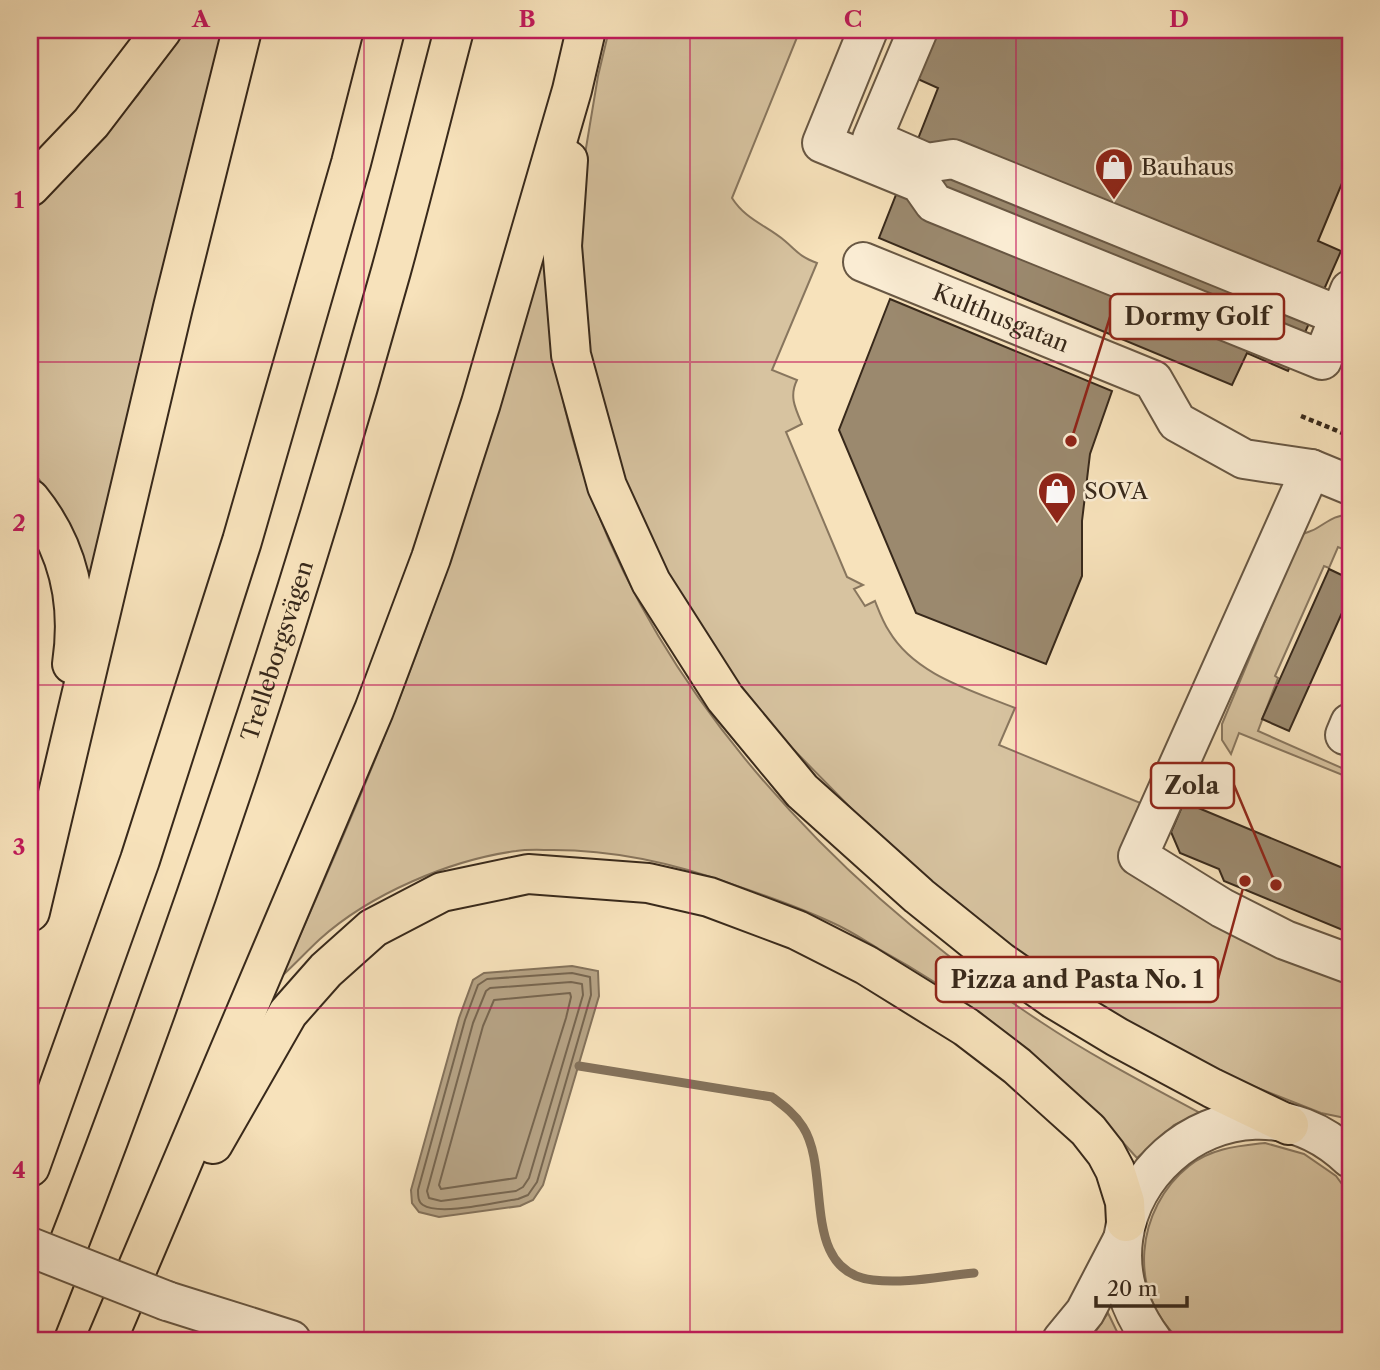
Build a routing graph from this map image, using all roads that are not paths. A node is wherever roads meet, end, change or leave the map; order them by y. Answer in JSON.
{"nodes":[{"id":1,"x":162,"y":30,"type":"edge"},
{"id":2,"x":242,"y":30,"type":"edge"},
{"id":3,"x":385,"y":30,"type":"edge"},
{"id":4,"x":454,"y":30,"type":"edge"},
{"id":5,"x":586,"y":30,"type":"edge"},
{"id":6,"x":868,"y":30,"type":"edge"},
{"id":7,"x":918,"y":30,"type":"edge"},
{"id":8,"x":572,"y":90,"type":"junction"},
{"id":9,"x":923,"y":173,"type":"junction"},
{"id":10,"x":30,"y":187,"type":"edge"},
{"id":11,"x":863,"y":262,"type":"dead end"},
{"id":12,"x":1345,"y":303,"type":"edge"},
{"id":13,"x":1311,"y":468,"type":"junction"},
{"id":14,"x":1350,"y":485,"type":"edge"},
{"id":15,"x":30,"y":499,"type":"edge"},
{"id":16,"x":33,"y":902,"type":"edge"},
{"id":17,"x":1350,"y":964,"type":"edge"},
{"id":18,"x":1328,"y":1140,"type":"edge"},
{"id":19,"x":30,"y":1167,"type":"edge"},
{"id":20,"x":1124,"y":1230,"type":"junction"},
{"id":21,"x":30,"y":1247,"type":"edge"},
{"id":22,"x":31,"y":1340,"type":"edge"},
{"id":23,"x":108,"y":1340,"type":"edge"},
{"id":24,"x":291,"y":1340,"type":"edge"},
{"id":25,"x":1062,"y":1340,"type":"edge"},
{"id":26,"x":1152,"y":1340,"type":"edge"}],
"edges":[{"from":1,"to":10,"type":"highway"},
{"from":2,"to":16,"type":"highway"},
{"from":3,"to":19,"type":"highway"},
{"from":4,"to":22,"type":"highway","name":"Trelleborgsvägen"},
{"from":5,"to":8,"type":"highway"},
{"from":6,"to":9,"type":"street"},
{"from":7,"to":9,"type":"street"},
{"from":8,"to":18,"type":"highway"},
{"from":8,"to":23,"type":"highway"},
{"from":9,"to":12,"type":"street"},
{"from":9,"to":12,"type":"street"},
{"from":11,"to":13,"type":"street","name":"Kulthusgatan"},
{"from":13,"to":14,"type":"street","name":"Kulthusgatan"},
{"from":13,"to":17,"type":"street"},
{"from":15,"to":16,"type":"highway"},
{"from":18,"to":20,"type":"street"},
{"from":20,"to":23,"type":"highway"},
{"from":20,"to":25,"type":"street"},
{"from":20,"to":26,"type":"street"},
{"from":21,"to":24,"type":"street","bridge":true}]}
